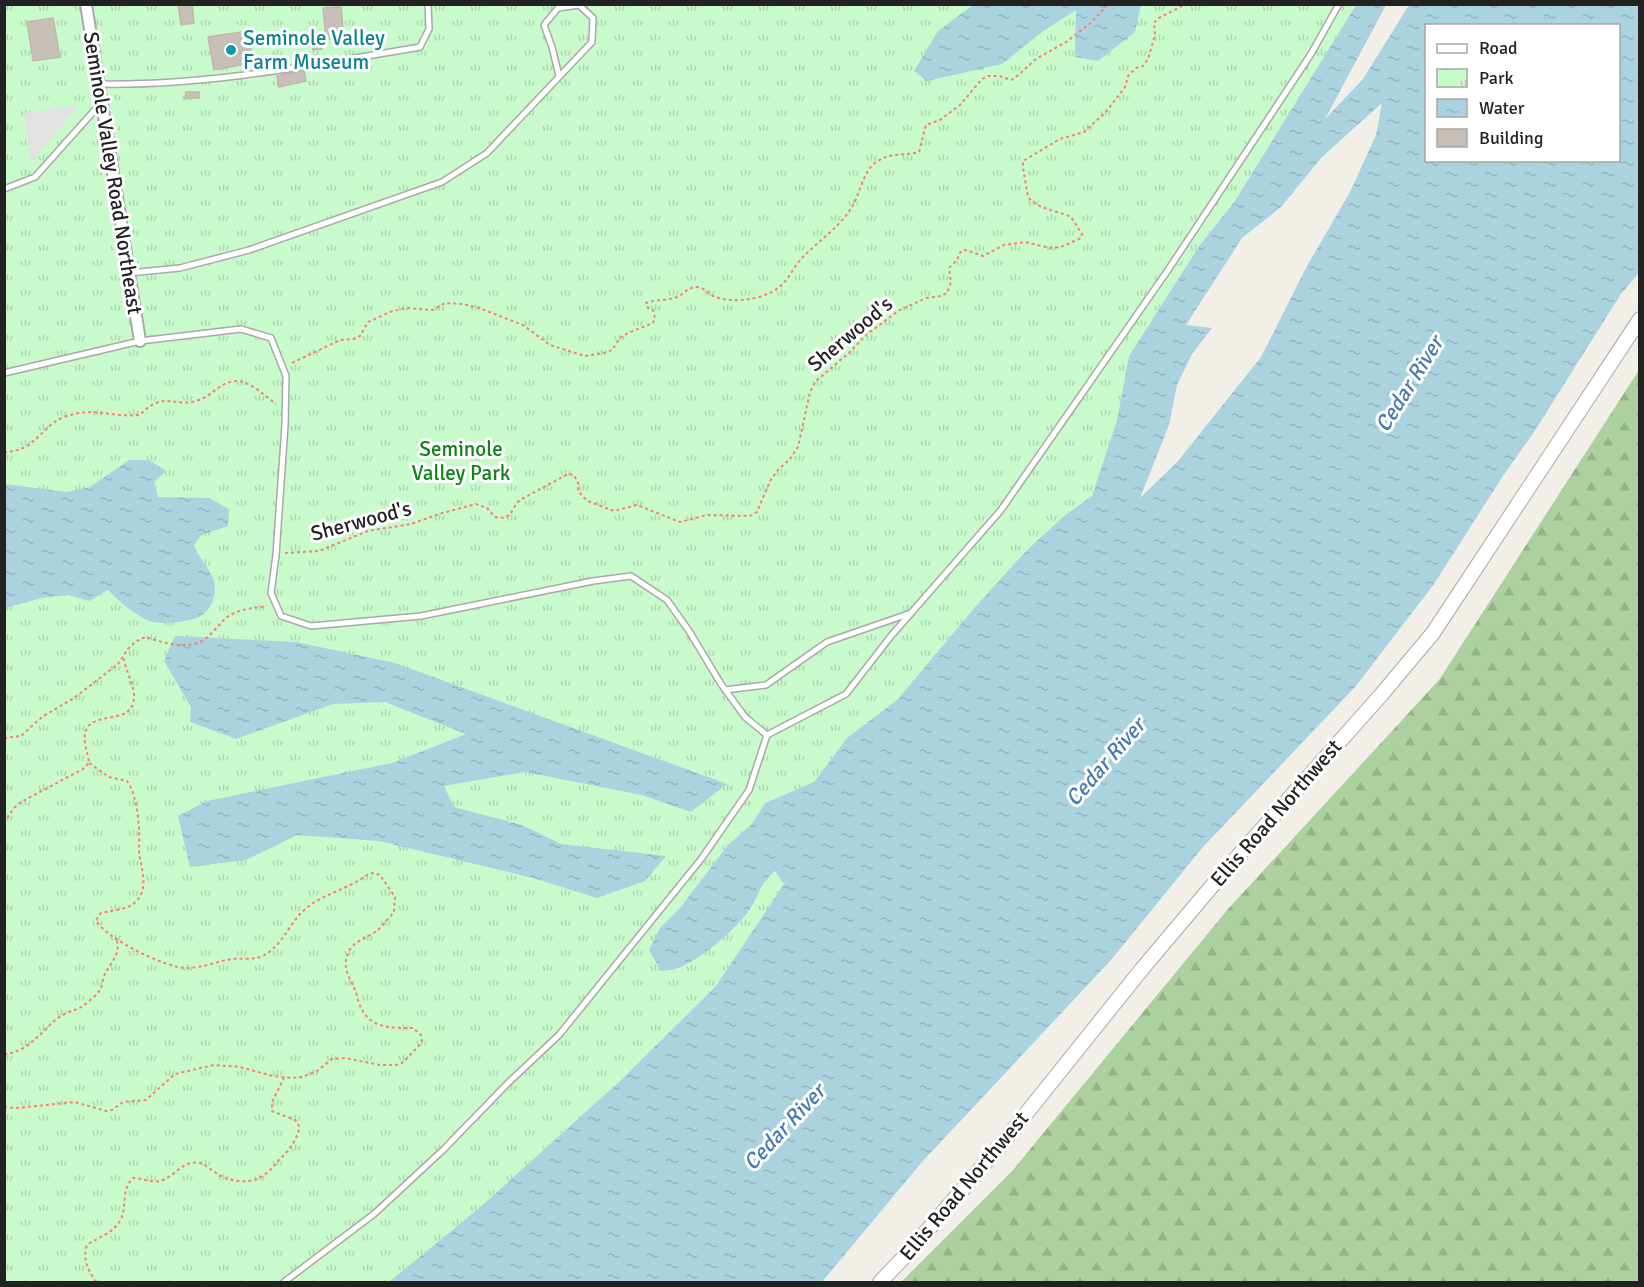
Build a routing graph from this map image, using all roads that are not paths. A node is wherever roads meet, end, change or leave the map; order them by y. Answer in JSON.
{"nodes":[{"id":1,"x":86,"y":4,"type":"edge"},
{"id":2,"x":428,"y":4,"type":"edge"},
{"id":3,"x":1339,"y":4,"type":"edge"},
{"id":4,"x":559,"y":76,"type":"junction"},
{"id":5,"x":99,"y":84,"type":"junction"},
{"id":6,"x":102,"y":102,"type":"junction"},
{"id":7,"x":4,"y":189,"type":"edge"},
{"id":8,"x":129,"y":273,"type":"junction"},
{"id":9,"x":1640,"y":319,"type":"edge"},
{"id":10,"x":140,"y":340,"type":"junction"},
{"id":11,"x":4,"y":373,"type":"edge"},
{"id":12,"x":912,"y":613,"type":"junction"},
{"id":13,"x":725,"y":690,"type":"junction"},
{"id":14,"x":767,"y":735,"type":"junction"},
{"id":15,"x":284,"y":1282,"type":"edge"},
{"id":16,"x":880,"y":1282,"type":"edge"}],
"edges":[{"from":1,"to":5,"type":"street","name":"Seminole Valley Road Northeast"},
{"from":2,"to":5,"type":"lane"},
{"from":3,"to":12,"type":"lane"},
{"from":4,"to":4,"type":"lane"},
{"from":4,"to":8,"type":"lane"},
{"from":5,"to":6,"type":"street","name":"Seminole Valley Road Northeast"},
{"from":6,"to":7,"type":"lane"},
{"from":6,"to":8,"type":"street","name":"Seminole Valley Road Northeast"},
{"from":8,"to":10,"type":"street","name":"Seminole Valley Road Northeast"},
{"from":9,"to":16,"type":"street","name":"Ellis Road Northwest"},
{"from":10,"to":11,"type":"lane"},
{"from":10,"to":13,"type":"lane"},
{"from":12,"to":13,"type":"lane"},
{"from":12,"to":14,"type":"lane"},
{"from":13,"to":14,"type":"lane"},
{"from":14,"to":15,"type":"lane"}]}
